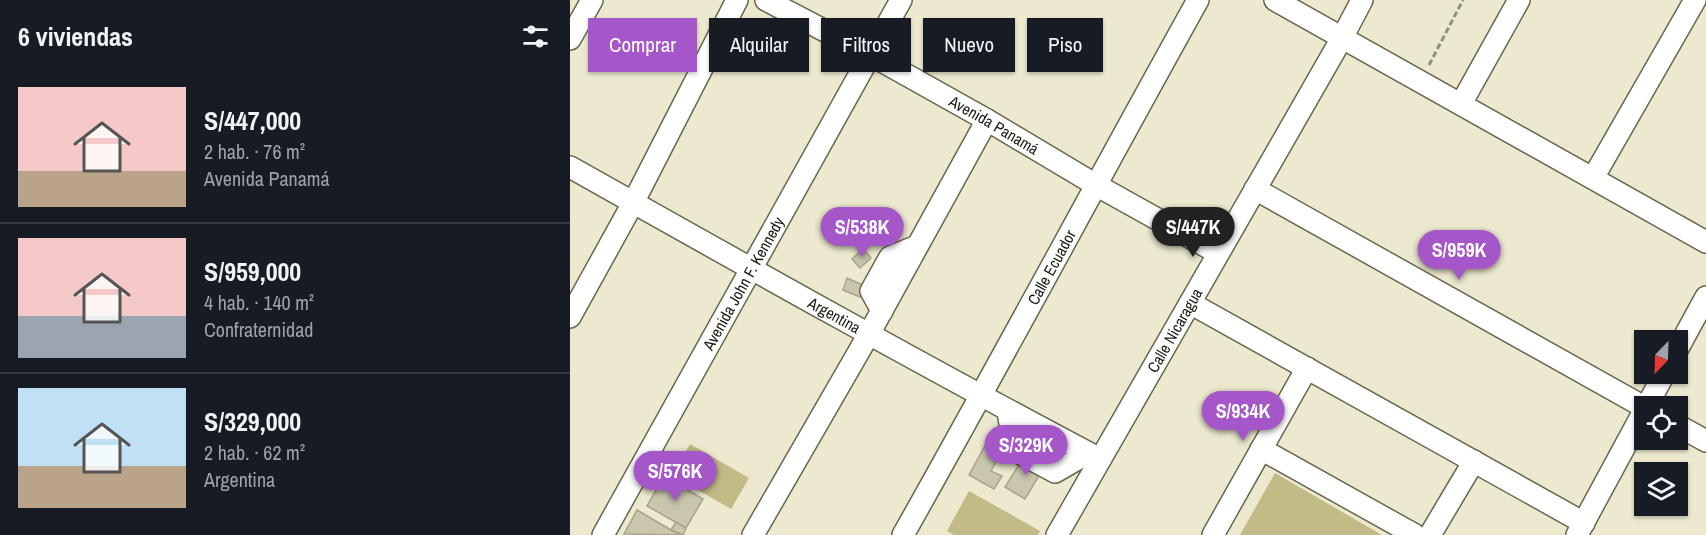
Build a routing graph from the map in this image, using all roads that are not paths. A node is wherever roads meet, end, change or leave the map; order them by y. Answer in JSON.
{"nodes":[{"id":1,"x":592,"y":0,"type":"edge"},
{"id":2,"x":737,"y":0,"type":"edge"},
{"id":3,"x":766,"y":0,"type":"edge"},
{"id":4,"x":901,"y":0,"type":"edge"},
{"id":5,"x":1198,"y":0,"type":"edge"},
{"id":6,"x":1275,"y":0,"type":"edge"},
{"id":7,"x":1362,"y":0,"type":"edge"},
{"id":8,"x":1519,"y":0,"type":"edge"},
{"id":9,"x":1695,"y":0,"type":"edge"},
{"id":10,"x":891,"y":18,"type":"edge"},
{"id":11,"x":821,"y":29,"type":"edge"},
{"id":12,"x":1342,"y":38,"type":"junction"},
{"id":13,"x":570,"y":39,"type":"edge"},
{"id":14,"x":862,"y":72,"type":"edge"},
{"id":15,"x":901,"y":72,"type":"edge"},
{"id":16,"x":1461,"y":104,"type":"junction"},
{"id":17,"x":987,"y":120,"type":"junction"},
{"id":18,"x":570,"y":167,"type":"edge"},
{"id":19,"x":1593,"y":178,"type":"junction"},
{"id":20,"x":1096,"y":185,"type":"junction"},
{"id":21,"x":1255,"y":189,"type":"junction"},
{"id":22,"x":633,"y":203,"type":"junction"},
{"id":23,"x":1706,"y":243,"type":"edge"},
{"id":24,"x":1218,"y":253,"type":"junction"},
{"id":25,"x":751,"y":270,"type":"junction"},
{"id":26,"x":1706,"y":297,"type":"edge"},
{"id":27,"x":1190,"y":303,"type":"junction"},
{"id":28,"x":570,"y":317,"type":"edge"},
{"id":29,"x":1688,"y":330,"type":"edge"},
{"id":30,"x":869,"y":334,"type":"junction"},
{"id":31,"x":1307,"y":368,"type":"junction"},
{"id":32,"x":981,"y":397,"type":"junction"},
{"id":33,"x":1634,"y":402,"type":"edge"},
{"id":34,"x":1008,"y":411,"type":"junction"},
{"id":35,"x":1634,"y":429,"type":"edge"},
{"id":36,"x":1688,"y":431,"type":"edge"},
{"id":37,"x":1706,"y":441,"type":"edge"},
{"id":38,"x":1261,"y":449,"type":"junction"},
{"id":39,"x":1094,"y":456,"type":"junction"},
{"id":40,"x":1474,"y":461,"type":"junction"},
{"id":41,"x":1581,"y":529,"type":"edge"},
{"id":42,"x":603,"y":535,"type":"edge"},
{"id":43,"x":753,"y":535,"type":"edge"},
{"id":44,"x":903,"y":535,"type":"edge"},
{"id":45,"x":1057,"y":535,"type":"edge"},
{"id":46,"x":1213,"y":535,"type":"edge"},
{"id":47,"x":1415,"y":535,"type":"edge"},
{"id":48,"x":1430,"y":535,"type":"edge"}],
"edges":[{"from":1,"to":13,"type":"street"},
{"from":2,"to":22,"type":"street"},
{"from":3,"to":11,"type":"street","name":"Avenida Panamá"},
{"from":4,"to":10,"type":"street","name":"Avenida John F. Kennedy"},
{"from":5,"to":20,"type":"street","name":"Calle Ecuador"},
{"from":6,"to":12,"type":"street"},
{"from":7,"to":12,"type":"street","name":"Calle Nicaragua"},
{"from":8,"to":16,"type":"street"},
{"from":9,"to":19,"type":"street"},
{"from":12,"to":16,"type":"street"},
{"from":12,"to":21,"type":"street","name":"Calle Nicaragua"},
{"from":14,"to":25,"type":"street","name":"Avenida John F. Kennedy"},
{"from":15,"to":17,"type":"street","name":"Avenida Panamá"},
{"from":16,"to":19,"type":"street"},
{"from":17,"to":20,"type":"street","name":"Avenida Panamá"},
{"from":17,"to":30,"type":"street"},
{"from":18,"to":22,"type":"street","name":"Argentina"},
{"from":19,"to":23,"type":"street"},
{"from":20,"to":24,"type":"street","name":"Avenida Panamá"},
{"from":20,"to":32,"type":"street","name":"Calle Ecuador"},
{"from":21,"to":24,"type":"street","name":"Calle Nicaragua"},
{"from":21,"to":33,"type":"street"},
{"from":22,"to":25,"type":"street","name":"Argentina"},
{"from":22,"to":28,"type":"street"},
{"from":24,"to":27,"type":"street","name":"Calle Nicaragua"},
{"from":25,"to":30,"type":"street","name":"Argentina"},
{"from":25,"to":42,"type":"street","name":"Avenida John F. Kennedy"},
{"from":26,"to":29,"type":"street"},
{"from":27,"to":31,"type":"street"},
{"from":27,"to":39,"type":"street","name":"Calle Nicaragua"},
{"from":30,"to":32,"type":"street","name":"Argentina"},
{"from":30,"to":43,"type":"street"},
{"from":31,"to":38,"type":"street"},
{"from":31,"to":40,"type":"street"},
{"from":32,"to":34,"type":"street","name":"Argentina"},
{"from":32,"to":44,"type":"street","name":"Calle Ecuador"},
{"from":34,"to":39,"type":"street","name":"Argentina"},
{"from":34,"to":39,"type":"street"},
{"from":35,"to":41,"type":"street"},
{"from":36,"to":37,"type":"street"},
{"from":38,"to":46,"type":"street"},
{"from":38,"to":47,"type":"street"},
{"from":39,"to":45,"type":"street","name":"Calle Nicaragua"},
{"from":40,"to":41,"type":"street"},
{"from":40,"to":48,"type":"street"}]}
